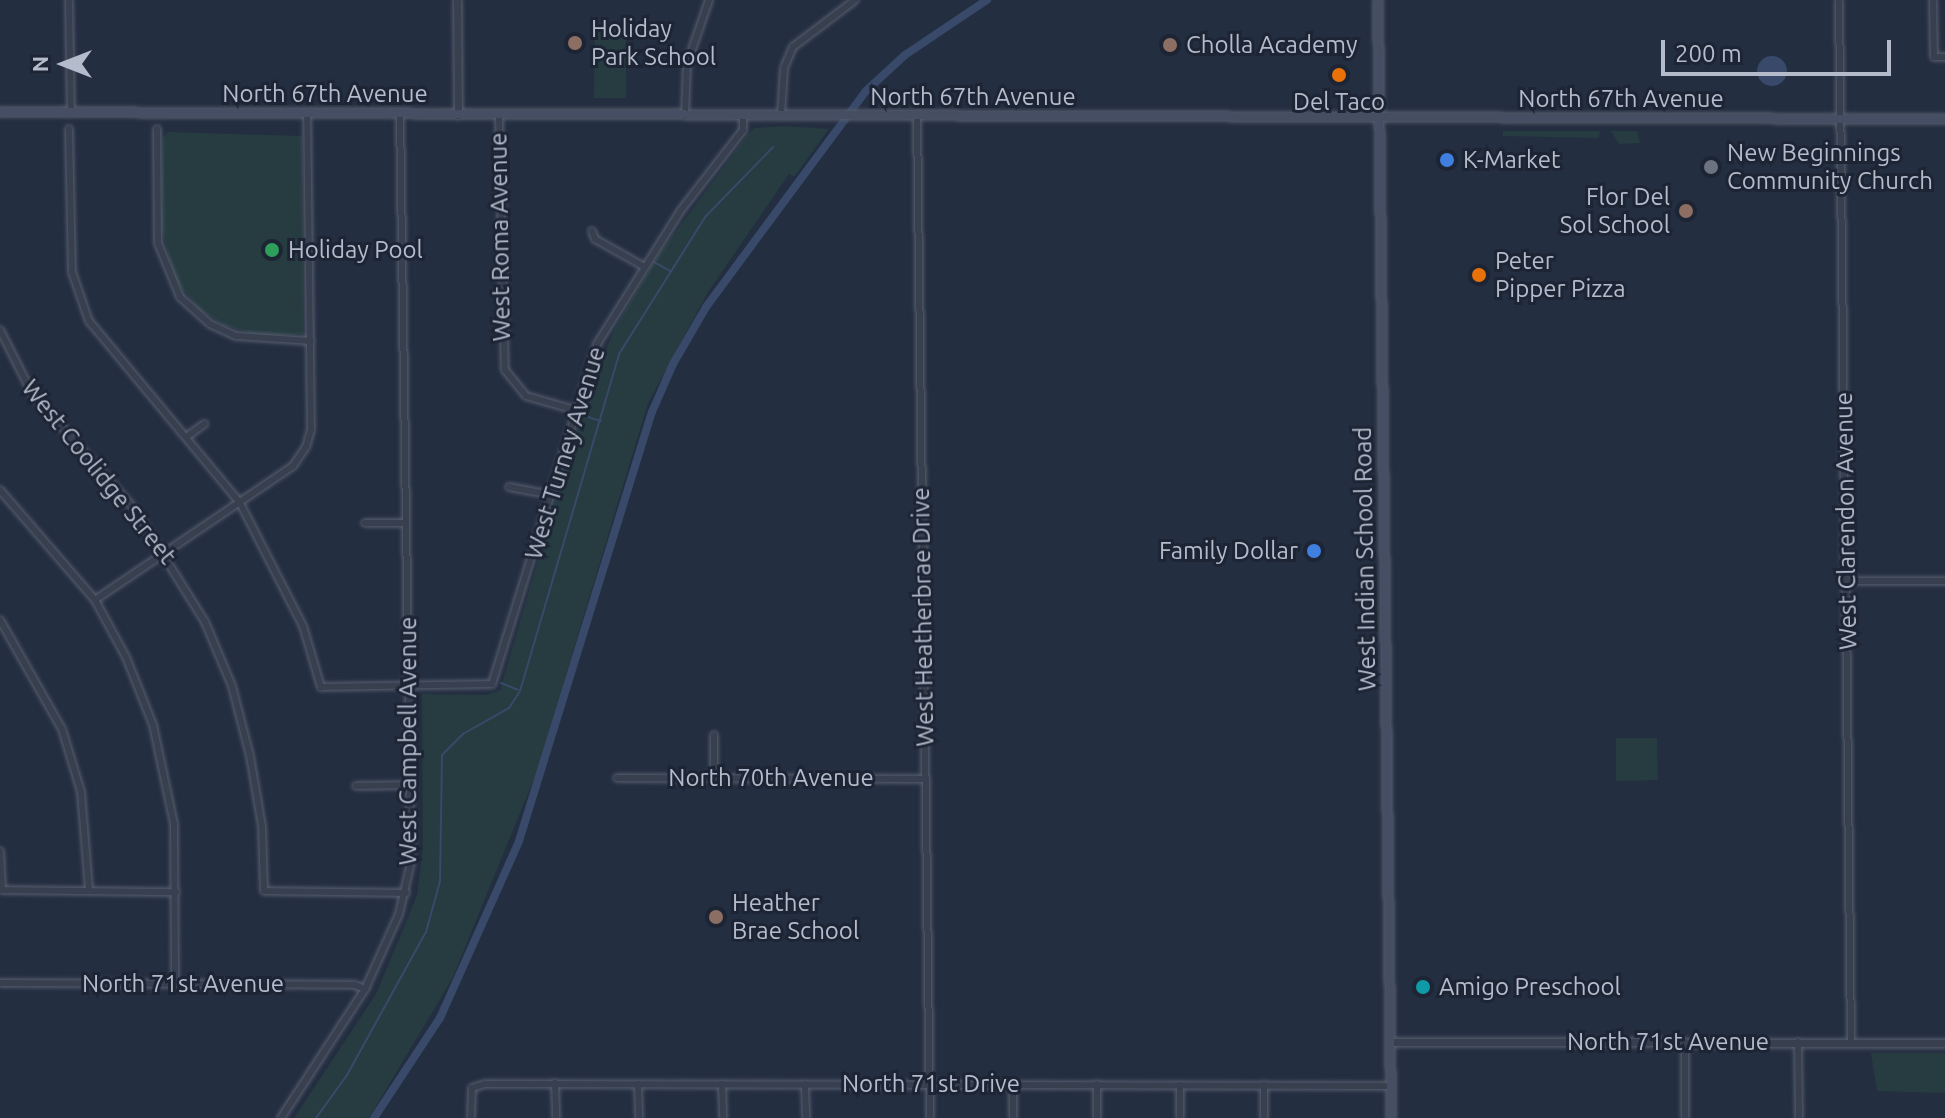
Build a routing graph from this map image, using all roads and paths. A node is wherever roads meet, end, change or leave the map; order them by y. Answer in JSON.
{"nodes":[{"id":1,"x":69,"y":0,"type":"edge"},
{"id":2,"x":457,"y":0,"type":"edge"},
{"id":3,"x":709,"y":0,"type":"edge"},
{"id":4,"x":855,"y":0,"type":"edge"},
{"id":5,"x":1378,"y":0,"type":"edge"},
{"id":6,"x":1839,"y":0,"type":"edge"},
{"id":7,"x":1933,"y":0,"type":"edge"},
{"id":8,"x":1945,"y":57,"type":"edge"},
{"id":9,"x":0,"y":112,"type":"edge"},
{"id":10,"x":71,"y":113,"type":"junction"},
{"id":11,"x":307,"y":114,"type":"junction"},
{"id":12,"x":400,"y":114,"type":"junction"},
{"id":13,"x":458,"y":115,"type":"junction"},
{"id":14,"x":499,"y":115,"type":"junction"},
{"id":15,"x":685,"y":116,"type":"junction"},
{"id":16,"x":743,"y":116,"type":"junction"},
{"id":17,"x":781,"y":116,"type":"junction"},
{"id":18,"x":917,"y":116,"type":"junction"},
{"id":19,"x":1379,"y":118,"type":"junction"},
{"id":20,"x":1841,"y":119,"type":"junction"},
{"id":21,"x":1945,"y":119,"type":"edge"},
{"id":22,"x":69,"y":129,"type":"dead end"},
{"id":23,"x":157,"y":129,"type":"dead end"},
{"id":24,"x":592,"y":231,"type":"dead end"},
{"id":25,"x":643,"y":266,"type":"junction"},
{"id":26,"x":0,"y":330,"type":"edge"},
{"id":27,"x":311,"y":341,"type":"junction"},
{"id":28,"x":575,"y":410,"type":"junction"},
{"id":29,"x":204,"y":424,"type":"dead end"},
{"id":30,"x":189,"y":435,"type":"junction"},
{"id":31,"x":509,"y":487,"type":"dead end"},
{"id":32,"x":0,"y":490,"type":"edge"},
{"id":33,"x":552,"y":495,"type":"junction"},
{"id":34,"x":240,"y":503,"type":"junction"},
{"id":35,"x":365,"y":523,"type":"dead end"},
{"id":36,"x":406,"y":523,"type":"junction"},
{"id":37,"x":167,"y":553,"type":"junction"},
{"id":38,"x":1847,"y":581,"type":"junction"},
{"id":39,"x":1945,"y":581,"type":"edge"},
{"id":40,"x":95,"y":600,"type":"junction"},
{"id":41,"x":0,"y":620,"type":"edge"},
{"id":42,"x":409,"y":685,"type":"junction"},
{"id":43,"x":714,"y":735,"type":"dead end"},
{"id":44,"x":617,"y":778,"type":"dead end"},
{"id":45,"x":714,"y":778,"type":"junction"},
{"id":46,"x":925,"y":779,"type":"junction"},
{"id":47,"x":411,"y":785,"type":"junction"},
{"id":48,"x":356,"y":786,"type":"dead end"},
{"id":49,"x":0,"y":851,"type":"edge"},
{"id":50,"x":89,"y":890,"type":"junction"},
{"id":51,"x":176,"y":892,"type":"junction"},
{"id":52,"x":406,"y":893,"type":"junction"},
{"id":53,"x":0,"y":983,"type":"edge"},
{"id":54,"x":175,"y":984,"type":"junction"},
{"id":55,"x":365,"y":989,"type":"junction"},
{"id":56,"x":1391,"y":1042,"type":"junction"},
{"id":57,"x":1685,"y":1042,"type":"junction"},
{"id":58,"x":1798,"y":1042,"type":"junction"},
{"id":59,"x":1851,"y":1043,"type":"junction"},
{"id":60,"x":1945,"y":1043,"type":"edge"},
{"id":61,"x":555,"y":1083,"type":"junction"},
{"id":62,"x":638,"y":1084,"type":"junction"},
{"id":63,"x":722,"y":1084,"type":"junction"},
{"id":64,"x":805,"y":1084,"type":"junction"},
{"id":65,"x":930,"y":1084,"type":"junction"},
{"id":66,"x":1013,"y":1084,"type":"junction"},
{"id":67,"x":1097,"y":1084,"type":"junction"},
{"id":68,"x":1180,"y":1085,"type":"junction"},
{"id":69,"x":1264,"y":1085,"type":"junction"},
{"id":70,"x":1391,"y":1086,"type":"junction"},
{"id":71,"x":281,"y":1118,"type":"edge"},
{"id":72,"x":471,"y":1118,"type":"edge"},
{"id":73,"x":556,"y":1118,"type":"edge"},
{"id":74,"x":639,"y":1118,"type":"edge"},
{"id":75,"x":723,"y":1118,"type":"edge"},
{"id":76,"x":806,"y":1118,"type":"edge"},
{"id":77,"x":930,"y":1118,"type":"edge"},
{"id":78,"x":1013,"y":1118,"type":"edge"},
{"id":79,"x":1097,"y":1118,"type":"edge"},
{"id":80,"x":1180,"y":1118,"type":"edge"},
{"id":81,"x":1264,"y":1118,"type":"edge"},
{"id":82,"x":1391,"y":1118,"type":"edge"},
{"id":83,"x":1685,"y":1118,"type":"edge"},
{"id":84,"x":1799,"y":1118,"type":"edge"}],
"edges":[{"from":1,"to":10,"type":"street"},
{"from":2,"to":13,"type":"street"},
{"from":3,"to":15,"type":"street"},
{"from":4,"to":17,"type":"street"},
{"from":5,"to":19,"type":"main road","name":"West Indian School Road"},
{"from":6,"to":20,"type":"street","name":"West Clarendon Avenue"},
{"from":7,"to":8,"type":"street"},
{"from":9,"to":10,"type":"main road","name":"North 67th Avenue"},
{"from":10,"to":11,"type":"main road","name":"North 67th Avenue"},
{"from":11,"to":12,"type":"main road","name":"North 67th Avenue"},
{"from":11,"to":27,"type":"street"},
{"from":12,"to":13,"type":"main road","name":"North 67th Avenue"},
{"from":12,"to":36,"type":"street","name":"West Campbell Avenue"},
{"from":13,"to":14,"type":"main road","name":"North 67th Avenue"},
{"from":14,"to":15,"type":"main road","name":"North 67th Avenue"},
{"from":14,"to":28,"type":"street","name":"West Roma Avenue"},
{"from":15,"to":16,"type":"main road","name":"North 67th Avenue"},
{"from":16,"to":17,"type":"main road","name":"North 67th Avenue"},
{"from":16,"to":25,"type":"street","name":"West Turney Avenue"},
{"from":17,"to":18,"type":"main road","name":"North 67th Avenue"},
{"from":18,"to":19,"type":"main road","name":"North 67th Avenue"},
{"from":18,"to":46,"type":"street","name":"West Heatherbrae Drive"},
{"from":19,"to":20,"type":"main road","name":"North 67th Avenue"},
{"from":19,"to":56,"type":"main road","name":"West Indian School Road"},
{"from":20,"to":21,"type":"main road","name":"North 67th Avenue"},
{"from":20,"to":38,"type":"street","name":"West Clarendon Avenue"},
{"from":22,"to":30,"type":"street"},
{"from":23,"to":27,"type":"street"},
{"from":24,"to":25,"type":"street"},
{"from":25,"to":28,"type":"street","name":"West Turney Avenue"},
{"from":26,"to":37,"type":"street","name":"West Coolidge Street"},
{"from":27,"to":34,"type":"street"},
{"from":28,"to":33,"type":"street","name":"West Turney Avenue"},
{"from":29,"to":30,"type":"street"},
{"from":30,"to":34,"type":"street"},
{"from":31,"to":33,"type":"street"},
{"from":32,"to":40,"type":"street"},
{"from":33,"to":42,"type":"street","name":"West Turney Avenue"},
{"from":34,"to":37,"type":"street"},
{"from":34,"to":42,"type":"street"},
{"from":35,"to":36,"type":"street"},
{"from":36,"to":42,"type":"street","name":"West Campbell Avenue"},
{"from":37,"to":40,"type":"street"},
{"from":37,"to":52,"type":"street","name":"West Coolidge Street"},
{"from":38,"to":39,"type":"street"},
{"from":38,"to":59,"type":"street","name":"West Clarendon Avenue"},
{"from":40,"to":51,"type":"street"},
{"from":41,"to":50,"type":"street"},
{"from":42,"to":47,"type":"street","name":"West Campbell Avenue"},
{"from":43,"to":45,"type":"street"},
{"from":44,"to":45,"type":"street","name":"North 70th Avenue"},
{"from":45,"to":46,"type":"street","name":"North 70th Avenue"},
{"from":46,"to":65,"type":"street","name":"West Heatherbrae Drive"},
{"from":47,"to":48,"type":"street"},
{"from":47,"to":52,"type":"street","name":"West Campbell Avenue"},
{"from":49,"to":50,"type":"street"},
{"from":50,"to":51,"type":"street"},
{"from":51,"to":54,"type":"street"},
{"from":52,"to":55,"type":"street","name":"West Campbell Avenue"},
{"from":53,"to":54,"type":"street","name":"North 71st Avenue"},
{"from":54,"to":55,"type":"street","name":"North 71st Avenue"},
{"from":55,"to":71,"type":"street","name":"West Campbell Avenue"},
{"from":56,"to":57,"type":"street","name":"North 71st Avenue"},
{"from":56,"to":70,"type":"main road","name":"West Indian School Road"},
{"from":57,"to":58,"type":"street","name":"North 71st Avenue"},
{"from":57,"to":83,"type":"street"},
{"from":58,"to":59,"type":"street","name":"North 71st Avenue"},
{"from":58,"to":84,"type":"street"},
{"from":59,"to":60,"type":"street","name":"North 71st Avenue"},
{"from":61,"to":62,"type":"street","name":"North 71st Drive"},
{"from":61,"to":72,"type":"street","name":"North 71st Drive"},
{"from":61,"to":73,"type":"street"},
{"from":62,"to":63,"type":"street","name":"North 71st Drive"},
{"from":62,"to":74,"type":"street"},
{"from":63,"to":64,"type":"street","name":"North 71st Drive"},
{"from":63,"to":75,"type":"street"},
{"from":64,"to":65,"type":"street","name":"North 71st Drive"},
{"from":64,"to":76,"type":"street"},
{"from":65,"to":66,"type":"street","name":"North 71st Drive"},
{"from":65,"to":77,"type":"street","name":"West Heatherbrae Drive"},
{"from":66,"to":67,"type":"street","name":"North 71st Drive"},
{"from":66,"to":78,"type":"street"},
{"from":67,"to":68,"type":"street","name":"North 71st Drive"},
{"from":67,"to":79,"type":"street"},
{"from":68,"to":69,"type":"street","name":"North 71st Drive"},
{"from":68,"to":80,"type":"street"},
{"from":69,"to":70,"type":"street","name":"North 71st Drive"},
{"from":69,"to":81,"type":"street"},
{"from":70,"to":82,"type":"main road","name":"West Indian School Road"}]}
